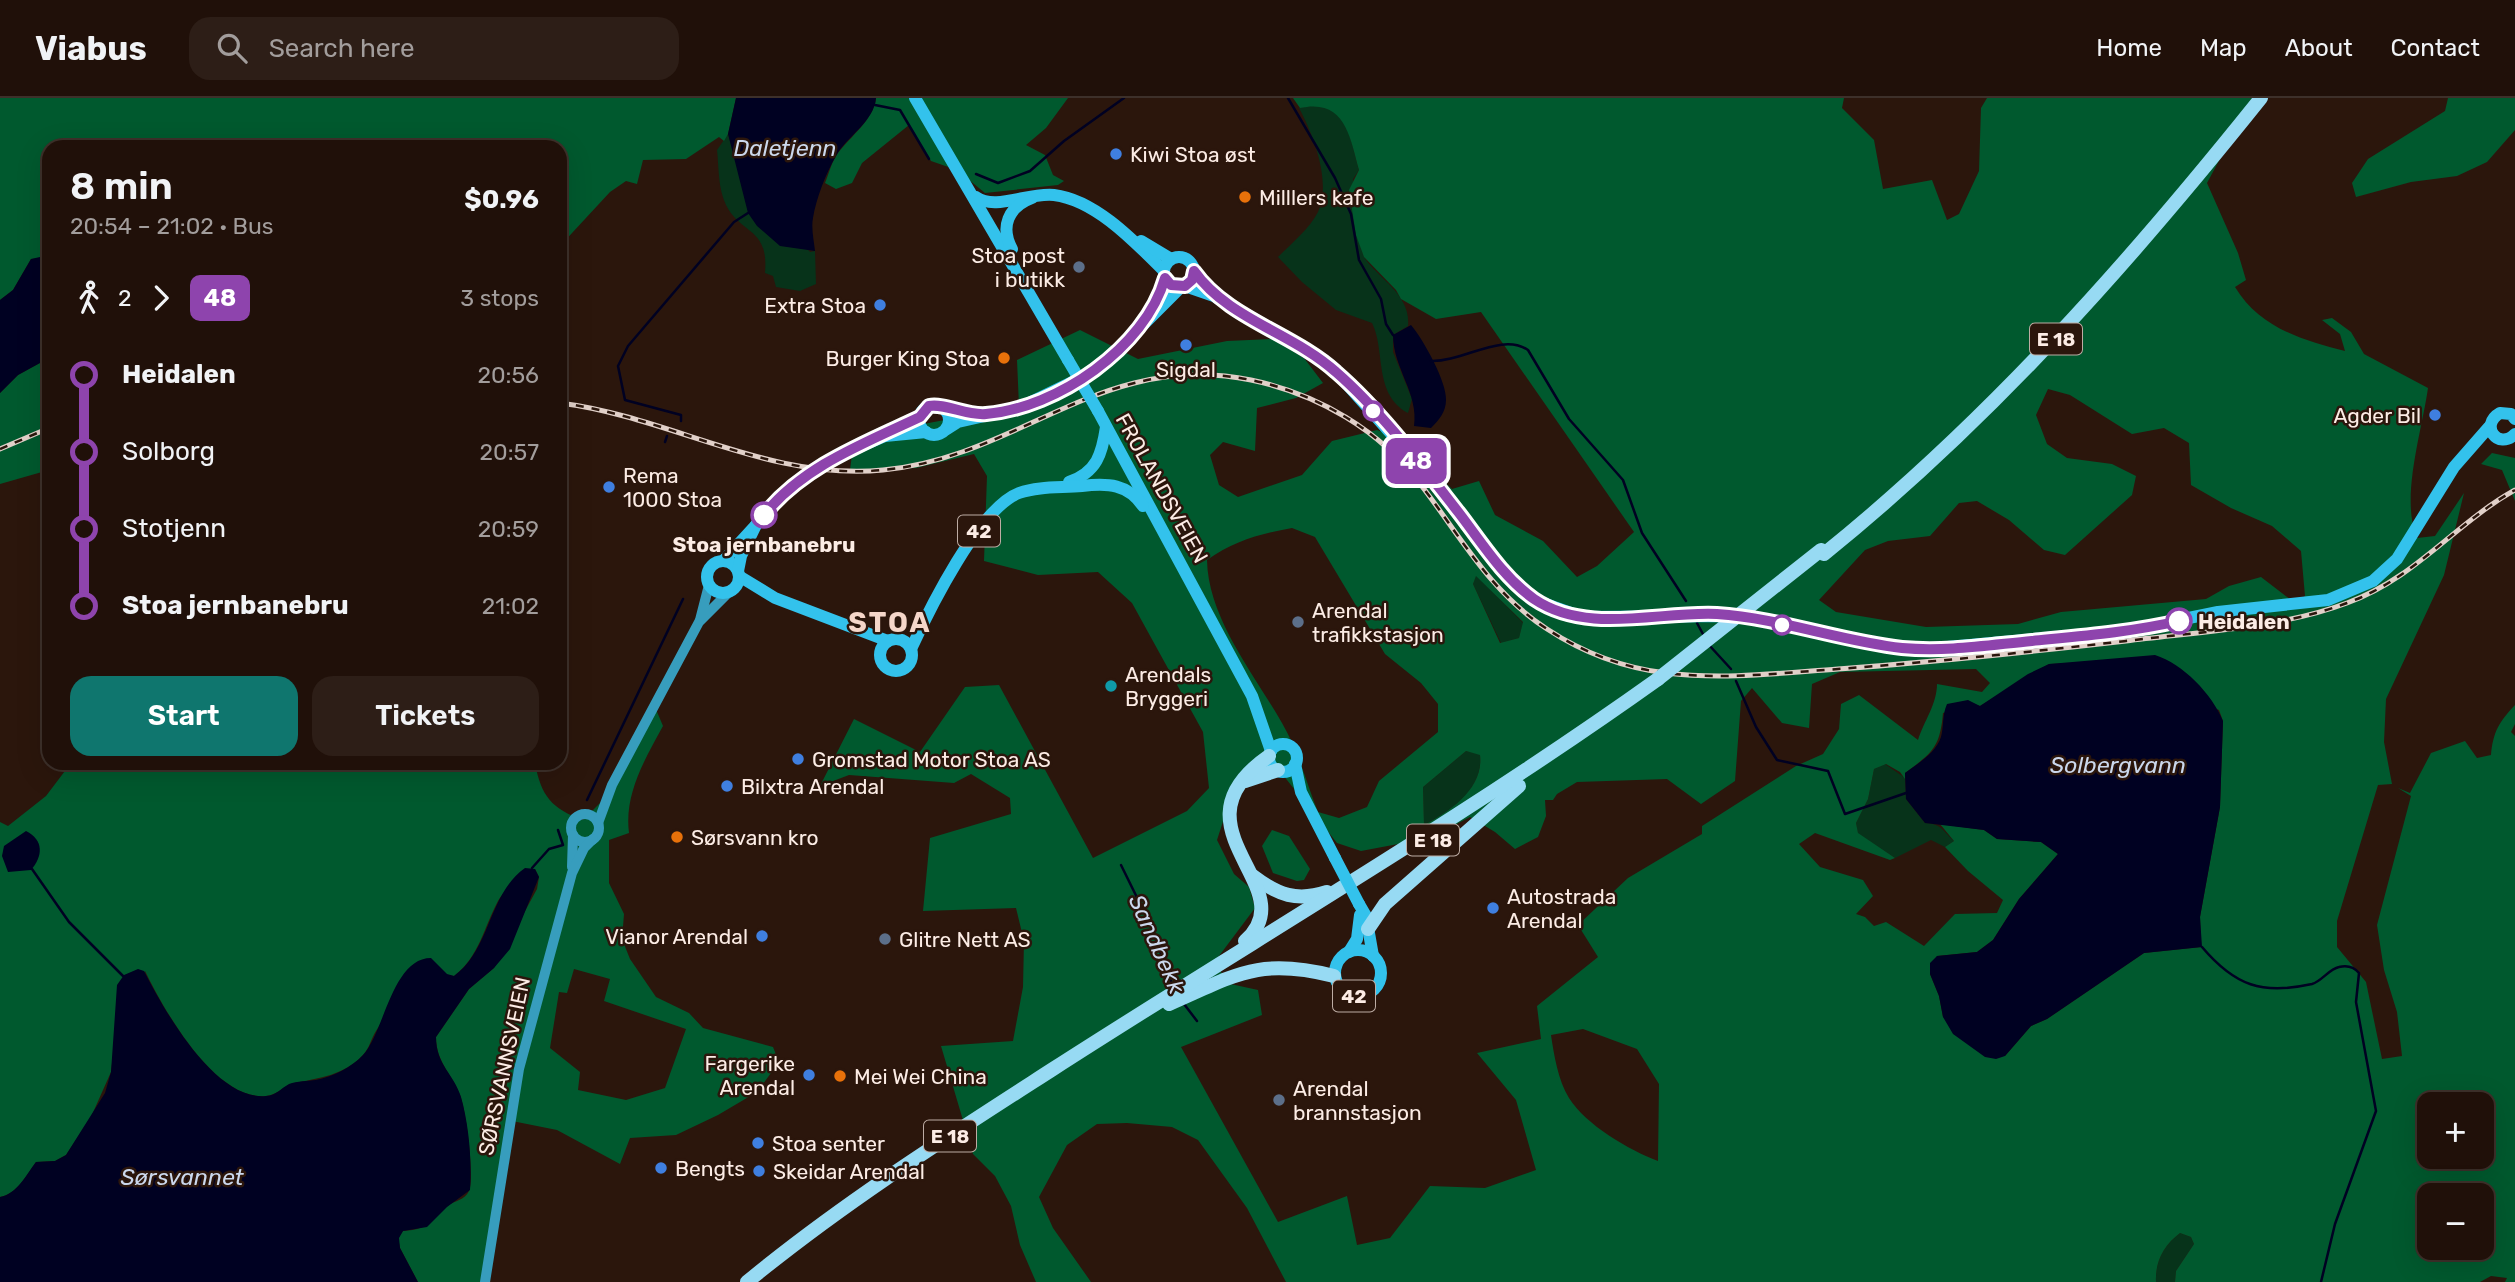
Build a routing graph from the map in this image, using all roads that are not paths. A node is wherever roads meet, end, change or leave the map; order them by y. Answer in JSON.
{"nodes":[{"id":1,"x":915,"y":98,"type":"edge"},
{"id":2,"x":2249,"y":98,"type":"edge"},
{"id":3,"x":2261,"y":98,"type":"edge"},
{"id":4,"x":973,"y":194,"type":"junction"},
{"id":5,"x":1043,"y":194,"type":"junction"},
{"id":6,"x":1108,"y":221,"type":"junction"},
{"id":7,"x":1171,"y":260,"type":"junction"},
{"id":8,"x":1194,"y":271,"type":"junction"},
{"id":9,"x":1165,"y":275,"type":"junction"},
{"id":10,"x":1025,"y":284,"type":"junction"},
{"id":11,"x":1180,"y":288,"type":"junction"},
{"id":12,"x":1214,"y":296,"type":"junction"},
{"id":13,"x":1147,"y":321,"type":"junction"},
{"id":14,"x":943,"y":408,"type":"junction"},
{"id":15,"x":984,"y":415,"type":"junction"},
{"id":16,"x":920,"y":417,"type":"junction"},
{"id":17,"x":2515,"y":419,"type":"edge"},
{"id":18,"x":1106,"y":426,"type":"junction"},
{"id":19,"x":2490,"y":427,"type":"junction"},
{"id":20,"x":947,"y":429,"type":"junction"},
{"id":21,"x":926,"y":432,"type":"junction"},
{"id":22,"x":885,"y":436,"type":"junction"},
{"id":23,"x":2509,"y":440,"type":"edge"},
{"id":24,"x":2468,"y":451,"type":"junction"},
{"id":25,"x":1057,"y":487,"type":"junction"},
{"id":26,"x":756,"y":525,"type":"junction"},
{"id":27,"x":1174,"y":549,"type":"junction"},
{"id":28,"x":1822,"y":552,"type":"junction"},
{"id":29,"x":723,"y":561,"type":"junction"},
{"id":30,"x":735,"y":582,"type":"junction"},
{"id":31,"x":709,"y":585,"type":"junction"},
{"id":32,"x":928,"y":611,"type":"junction"},
{"id":33,"x":699,"y":622,"type":"junction"},
{"id":34,"x":855,"y":631,"type":"junction"},
{"id":35,"x":891,"y":640,"type":"junction"},
{"id":36,"x":911,"y":649,"type":"junction"},
{"id":37,"x":880,"y":658,"type":"junction"},
{"id":38,"x":1661,"y":680,"type":"junction"},
{"id":39,"x":1260,"y":712,"type":"junction"},
{"id":40,"x":1288,"y":745,"type":"junction"},
{"id":41,"x":1270,"y":754,"type":"junction"},
{"id":42,"x":1295,"y":764,"type":"junction"},
{"id":43,"x":1280,"y":771,"type":"junction"},
{"id":44,"x":1526,"y":780,"type":"junction"},
{"id":45,"x":1244,"y":781,"type":"junction"},
{"id":46,"x":612,"y":785,"type":"junction"},
{"id":47,"x":1300,"y":792,"type":"junction"},
{"id":48,"x":585,"y":814,"type":"junction"},
{"id":49,"x":598,"y":823,"type":"junction"},
{"id":50,"x":573,"y":835,"type":"junction"},
{"id":51,"x":593,"y":839,"type":"junction"},
{"id":52,"x":1382,"y":862,"type":"junction"},
{"id":53,"x":572,"y":873,"type":"junction"},
{"id":54,"x":1252,"y":875,"type":"junction"},
{"id":55,"x":1359,"y":904,"type":"junction"},
{"id":56,"x":1368,"y":929,"type":"junction"},
{"id":57,"x":1349,"y":952,"type":"junction"},
{"id":58,"x":1373,"y":956,"type":"junction"},
{"id":59,"x":1334,"y":976,"type":"junction"},
{"id":60,"x":1195,"y":984,"type":"junction"},
{"id":61,"x":1163,"y":1003,"type":"junction"},
{"id":62,"x":488,"y":1278,"type":"edge"},
{"id":63,"x":747,"y":1282,"type":"edge"},
{"id":64,"x":759,"y":1282,"type":"edge"}],
"edges":[{"from":1,"to":4,"type":"main road","name":"FROLANDSVEIEN","number":"42"},
{"from":2,"to":28,"type":"highway","number":"E 18"},
{"from":3,"to":28,"type":"highway","number":"E 18"},
{"from":4,"to":5,"type":"main road"},
{"from":4,"to":10,"type":"main road","name":"FROLANDSVEIEN","number":"42"},
{"from":5,"to":6,"type":"main road"},
{"from":5,"to":10,"type":"main road","name":"FROLANDSVEIEN","number":"42"},
{"from":6,"to":7,"type":"main road"},
{"from":6,"to":9,"type":"main road"},
{"from":7,"to":8,"type":"main road"},
{"from":7,"to":9,"type":"main road"},
{"from":8,"to":11,"type":"main road"},
{"from":8,"to":12,"type":"main road"},
{"from":9,"to":11,"type":"main road"},
{"from":9,"to":13,"type":"main road"},
{"from":10,"to":18,"type":"main road","name":"FROLANDSVEIEN","number":"42","bridge":true},
{"from":11,"to":12,"type":"main road"},
{"from":11,"to":13,"type":"main road"},
{"from":12,"to":24,"type":"main road"},
{"from":13,"to":15,"type":"main road"},
{"from":14,"to":15,"type":"main road"},
{"from":14,"to":16,"type":"main road"},
{"from":14,"to":20,"type":"main road"},
{"from":15,"to":20,"type":"main road"},
{"from":16,"to":21,"type":"main road"},
{"from":16,"to":22,"type":"main road"},
{"from":17,"to":19,"type":"main road"},
{"from":18,"to":25,"type":"main road","number":"42"},
{"from":18,"to":27,"type":"main road","name":"FROLANDSVEIEN","number":"42"},
{"from":19,"to":23,"type":"main road"},
{"from":19,"to":24,"type":"main road"},
{"from":20,"to":21,"type":"main road"},
{"from":21,"to":22,"type":"main road"},
{"from":22,"to":26,"type":"main road"},
{"from":23,"to":24,"type":"main road"},
{"from":25,"to":27,"type":"main road","number":"42"},
{"from":25,"to":32,"type":"main road","number":"42"},
{"from":26,"to":29,"type":"main road"},
{"from":26,"to":30,"type":"main road"},
{"from":27,"to":39,"type":"main road","name":"FROLANDSVEIEN","number":"42"},
{"from":28,"to":38,"type":"highway","number":"E 18","bridge":true},
{"from":29,"to":30,"type":"main road"},
{"from":29,"to":31,"type":"main road"},
{"from":30,"to":31,"type":"main road"},
{"from":30,"to":33,"type":"main road"},
{"from":30,"to":34,"type":"main road"},
{"from":31,"to":33,"type":"main road"},
{"from":32,"to":35,"type":"main road","number":"42"},
{"from":32,"to":36,"type":"main road","number":"42"},
{"from":33,"to":46,"type":"main road"},
{"from":34,"to":35,"type":"main road"},
{"from":34,"to":37,"type":"main road"},
{"from":35,"to":36,"type":"main road"},
{"from":35,"to":37,"type":"main road","number":"42"},
{"from":36,"to":37,"type":"main road","number":"42"},
{"from":38,"to":44,"type":"highway","number":"E 18"},
{"from":38,"to":52,"type":"highway","number":"E 18"},
{"from":39,"to":40,"type":"main road","name":"FROLANDSVEIEN","number":"42"},
{"from":39,"to":41,"type":"main road","name":"FROLANDSVEIEN","number":"42"},
{"from":40,"to":41,"type":"main road"},
{"from":40,"to":42,"type":"main road","number":"42"},
{"from":41,"to":43,"type":"main road","number":"42"},
{"from":41,"to":45,"type":"highway","number":"E 18"},
{"from":42,"to":43,"type":"main road"},
{"from":42,"to":47,"type":"main road","number":"42"},
{"from":43,"to":45,"type":"highway"},
{"from":43,"to":47,"type":"main road","number":"42"},
{"from":44,"to":56,"type":"highway","number":"E 18"},
{"from":44,"to":60,"type":"highway","number":"E 18"},
{"from":45,"to":54,"type":"highway","number":"E 18"},
{"from":46,"to":48,"type":"main road"},
{"from":46,"to":49,"type":"main road"},
{"from":47,"to":55,"type":"main road","number":"42","bridge":true},
{"from":48,"to":49,"type":"main road"},
{"from":48,"to":50,"type":"main road"},
{"from":49,"to":51,"type":"main road"},
{"from":50,"to":51,"type":"main road"},
{"from":50,"to":53,"type":"main road","name":"SØRSVANNSVEIEN"},
{"from":51,"to":53,"type":"main road","name":"SØRSVANNSVEIEN"},
{"from":52,"to":54,"type":"highway","number":"E 18"},
{"from":52,"to":60,"type":"highway","number":"E 18"},
{"from":53,"to":62,"type":"main road","name":"SØRSVANNSVEIEN"},
{"from":54,"to":60,"type":"highway","number":"E 18"},
{"from":55,"to":56,"type":"main road","number":"42"},
{"from":55,"to":57,"type":"main road","number":"42"},
{"from":56,"to":58,"type":"main road","number":"42"},
{"from":57,"to":58,"type":"main road","number":"42"},
{"from":57,"to":59,"type":"main road","number":"42"},
{"from":58,"to":59,"type":"main road","number":"42"},
{"from":59,"to":60,"type":"highway","number":"E 18"},
{"from":60,"to":61,"type":"highway","number":"E 18"},
{"from":61,"to":63,"type":"highway","number":"E 18"},
{"from":61,"to":64,"type":"highway","number":"E 18"}]}
